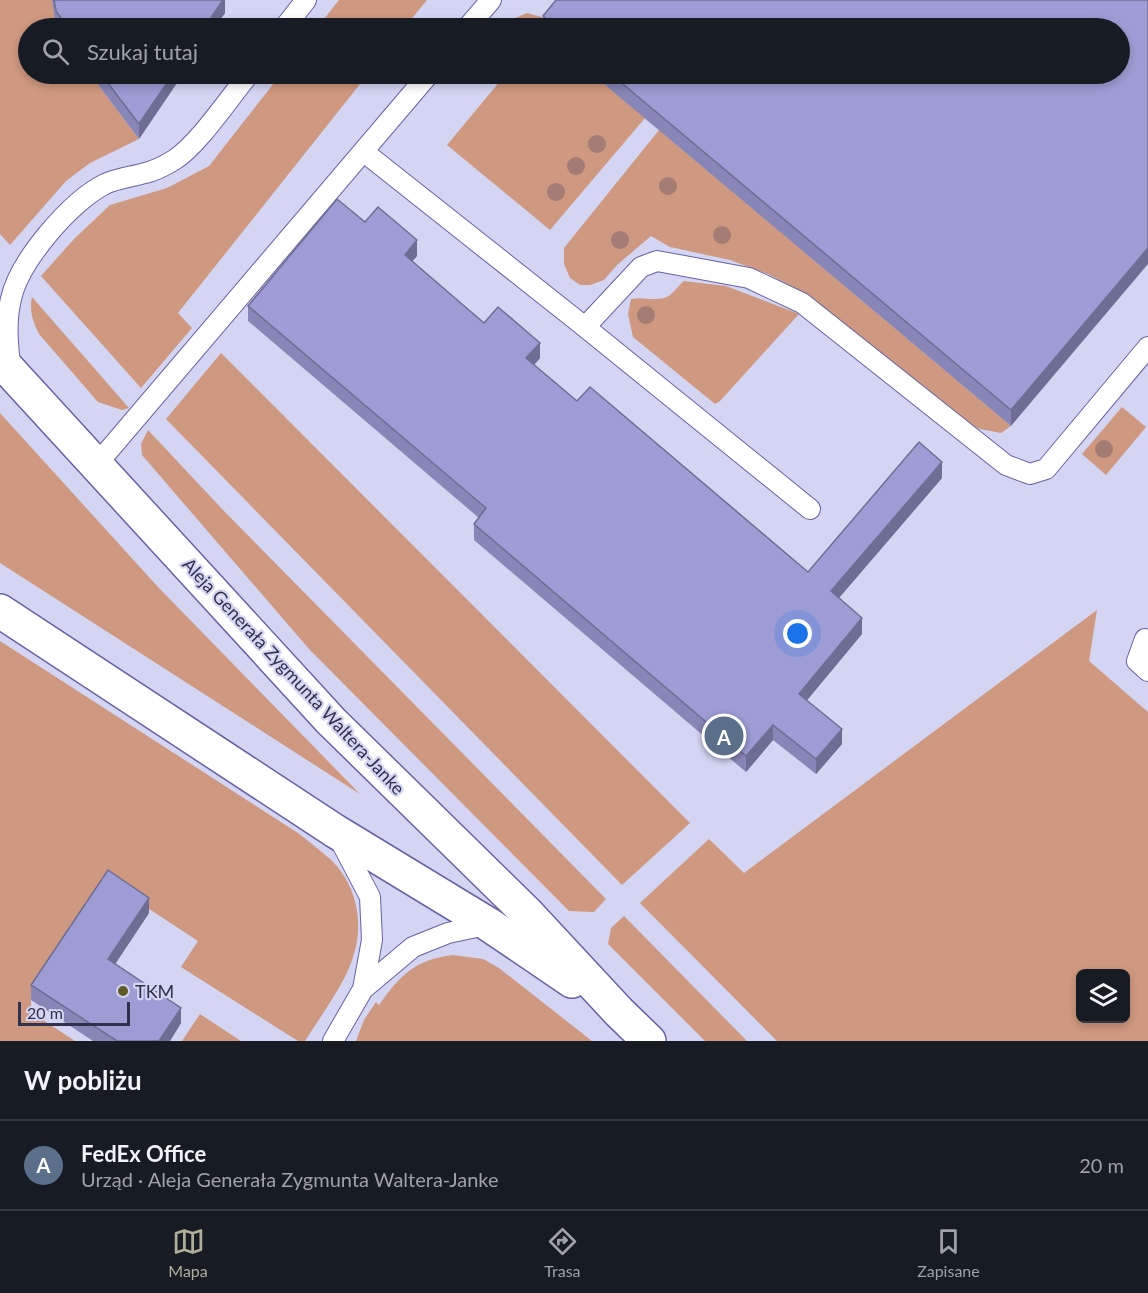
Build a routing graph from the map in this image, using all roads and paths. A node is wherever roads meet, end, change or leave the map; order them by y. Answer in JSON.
{"nodes":[{"id":1,"x":306,"y":0,"type":"edge"},
{"id":2,"x":491,"y":0,"type":"edge"},
{"id":3,"x":292,"y":18,"type":"edge"},
{"id":4,"x":476,"y":18,"type":"edge"},
{"id":5,"x":241,"y":84,"type":"edge"},
{"id":6,"x":421,"y":84,"type":"edge"},
{"id":7,"x":364,"y":152,"type":"junction"},
{"id":8,"x":585,"y":327,"type":"junction"},
{"id":9,"x":1148,"y":347,"type":"edge"},
{"id":10,"x":5,"y":366,"type":"edge"},
{"id":11,"x":97,"y":464,"type":"junction"},
{"id":12,"x":810,"y":509,"type":"dead end"},
{"id":13,"x":0,"y":611,"type":"edge"},
{"id":14,"x":1145,"y":639,"type":"dead end"},
{"id":15,"x":1148,"y":671,"type":"edge"},
{"id":16,"x":335,"y":831,"type":"junction"},
{"id":17,"x":527,"y":913,"type":"junction"},
{"id":18,"x":488,"y":924,"type":"junction"},
{"id":19,"x":363,"y":989,"type":"junction"},
{"id":20,"x":619,"y":1012,"type":"junction"},
{"id":21,"x":333,"y":1041,"type":"edge"},
{"id":22,"x":649,"y":1041,"type":"edge"}],
"edges":[{"from":1,"to":3,"type":"lane"},
{"from":2,"to":4,"type":"lane"},
{"from":5,"to":10,"type":"lane"},
{"from":6,"to":7,"type":"lane"},
{"from":7,"to":8,"type":"lane"},
{"from":7,"to":11,"type":"lane"},
{"from":8,"to":9,"type":"lane"},
{"from":8,"to":12,"type":"lane"},
{"from":10,"to":11,"type":"main road","name":"Aleja Generała Zygmunta Waltera-Janke"},
{"from":11,"to":17,"type":"main road","name":"Aleja Generała Zygmunta Waltera-Janke"},
{"from":13,"to":16,"type":"main road","name":"Aleja Generała Zygmunta Waltera-Janke"},
{"from":14,"to":15,"type":"lane"},
{"from":16,"to":18,"type":"main road","name":"Aleja Generała Zygmunta Waltera-Janke"},
{"from":16,"to":19,"type":"lane"},
{"from":17,"to":18,"type":"lane"},
{"from":17,"to":20,"type":"main road","name":"Aleja Generała Zygmunta Waltera-Janke"},
{"from":18,"to":19,"type":"lane"},
{"from":18,"to":20,"type":"main road","name":"Aleja Generała Zygmunta Waltera-Janke"},
{"from":19,"to":21,"type":"lane"},
{"from":20,"to":22,"type":"main road","name":"Aleja Generała Zygmunta Waltera-Janke"}]}
